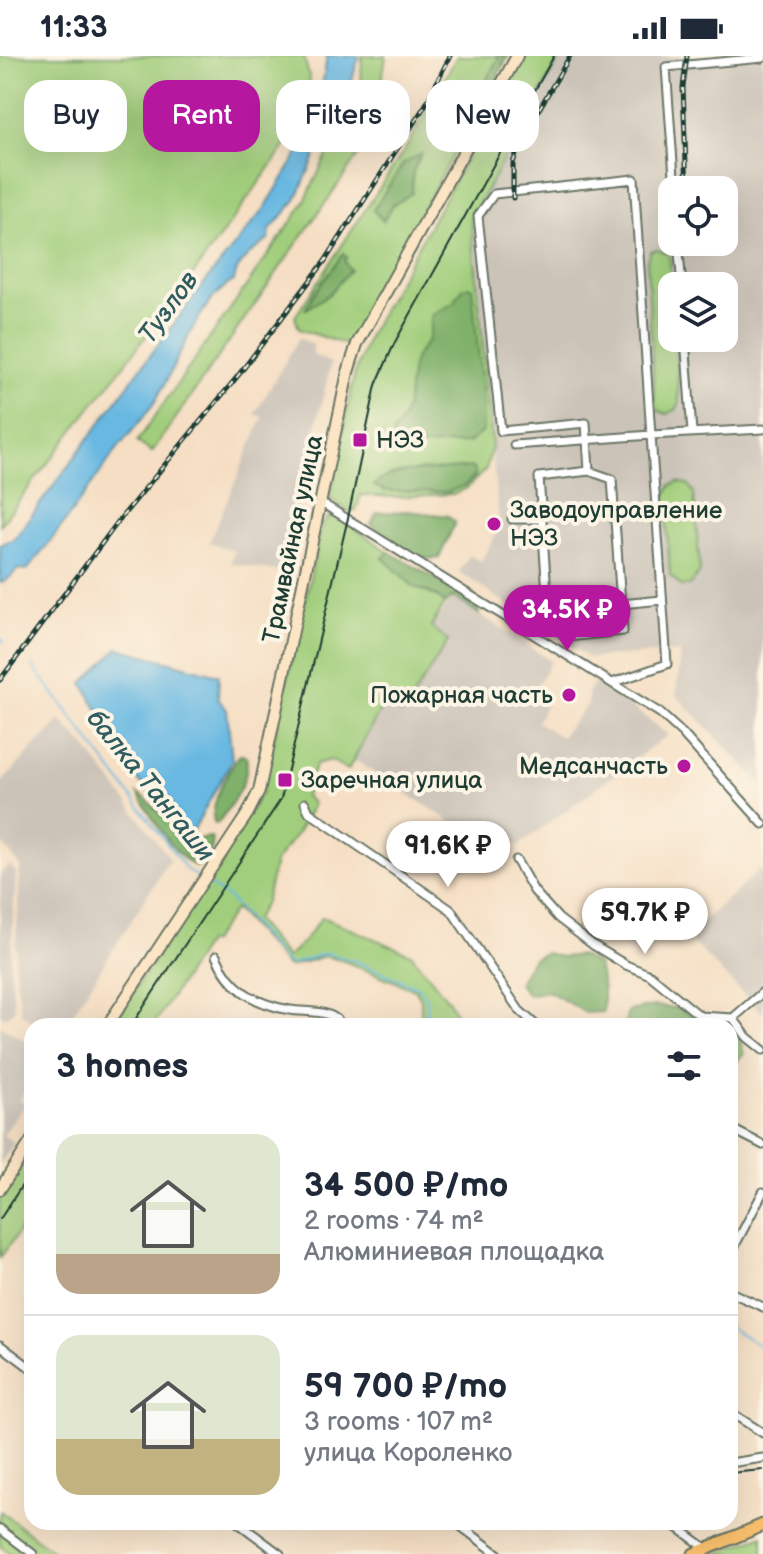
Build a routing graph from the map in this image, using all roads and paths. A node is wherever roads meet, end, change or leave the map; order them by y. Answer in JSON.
{"nodes":[{"id":1,"x":517,"y":56,"type":"edge"},
{"id":2,"x":763,"y":58,"type":"edge"},
{"id":3,"x":674,"y":176,"type":"edge"},
{"id":4,"x":686,"y":352,"type":"edge"},
{"id":5,"x":763,"y":429,"type":"edge"},
{"id":6,"x":692,"y":432,"type":"junction"},
{"id":7,"x":651,"y":435,"type":"junction"},
{"id":8,"x":586,"y":440,"type":"junction"},
{"id":9,"x":514,"y":445,"type":"dead end"},
{"id":10,"x":589,"y":471,"type":"junction"},
{"id":11,"x":320,"y":502,"type":"junction"},
{"id":12,"x":512,"y":519,"type":"dead end"},
{"id":13,"x":542,"y":519,"type":"junction"},
{"id":14,"x":662,"y":600,"type":"junction"},
{"id":15,"x":621,"y":604,"type":"junction"},
{"id":16,"x":612,"y":683,"type":"junction"},
{"id":17,"x":305,"y":803,"type":"dead end"},
{"id":18,"x":763,"y":824,"type":"edge"},
{"id":19,"x":516,"y":860,"type":"dead end"},
{"id":20,"x":216,"y":956,"type":"dead end"},
{"id":21,"x":763,"y":992,"type":"edge"},
{"id":22,"x":112,"y":1018,"type":"edge"},
{"id":23,"x":336,"y":1018,"type":"edge"},
{"id":24,"x":528,"y":1018,"type":"edge"},
{"id":25,"x":733,"y":1018,"type":"joint"},
{"id":26,"x":738,"y":1025,"type":"edge"},
{"id":27,"x":763,"y":1050,"type":"edge"},
{"id":28,"x":738,"y":1132,"type":"edge"},
{"id":29,"x":763,"y":1145,"type":"edge"},
{"id":30,"x":24,"y":1152,"type":"edge"},
{"id":31,"x":0,"y":1189,"type":"edge"},
{"id":32,"x":763,"y":1192,"type":"edge"},
{"id":33,"x":738,"y":1240,"type":"edge"},
{"id":34,"x":738,"y":1296,"type":"edge"},
{"id":35,"x":763,"y":1307,"type":"edge"},
{"id":36,"x":0,"y":1345,"type":"edge"},
{"id":37,"x":24,"y":1363,"type":"edge"},
{"id":38,"x":738,"y":1417,"type":"edge"},
{"id":39,"x":763,"y":1433,"type":"edge"},
{"id":40,"x":763,"y":1458,"type":"edge"},
{"id":41,"x":738,"y":1462,"type":"edge"},
{"id":42,"x":763,"y":1525,"type":"edge"},
{"id":43,"x":0,"y":1529,"type":"edge"},
{"id":44,"x":248,"y":1530,"type":"edge"},
{"id":45,"x":466,"y":1530,"type":"edge"},
{"id":46,"x":681,"y":1530,"type":"edge"},
{"id":47,"x":707,"y":1549,"type":"junction"},
{"id":48,"x":33,"y":1554,"type":"edge"},
{"id":49,"x":280,"y":1554,"type":"edge"},
{"id":50,"x":498,"y":1554,"type":"edge"},
{"id":51,"x":694,"y":1554,"type":"edge"}],
"edges":[{"from":1,"to":11,"type":"main road","name":"Трамвайная улица"},
{"from":2,"to":3,"type":"street"},
{"from":4,"to":6,"type":"street"},
{"from":5,"to":6,"type":"street"},
{"from":6,"to":7,"type":"street"},
{"from":7,"to":8,"type":"street"},
{"from":7,"to":8,"type":"street"},
{"from":7,"to":14,"type":"street"},
{"from":8,"to":9,"type":"street"},
{"from":8,"to":10,"type":"street"},
{"from":10,"to":13,"type":"street"},
{"from":10,"to":15,"type":"street"},
{"from":11,"to":16,"type":"street"},
{"from":11,"to":22,"type":"main road","name":"Трамвайная улица"},
{"from":12,"to":13,"type":"street"},
{"from":13,"to":15,"type":"street"},
{"from":14,"to":15,"type":"street"},
{"from":14,"to":16,"type":"street"},
{"from":16,"to":18,"type":"street"},
{"from":17,"to":24,"type":"street"},
{"from":19,"to":25,"type":"street"},
{"from":20,"to":23,"type":"street"},
{"from":21,"to":25,"type":"street"},
{"from":26,"to":27,"type":"street"},
{"from":28,"to":29,"type":"street"},
{"from":30,"to":31,"type":"main road"},
{"from":32,"to":33,"type":"street"},
{"from":34,"to":35,"type":"street"},
{"from":36,"to":37,"type":"street"},
{"from":38,"to":39,"type":"street"},
{"from":40,"to":41,"type":"street"},
{"from":42,"to":47,"type":"main road"},
{"from":43,"to":48,"type":"street"},
{"from":44,"to":49,"type":"street"},
{"from":45,"to":50,"type":"street"},
{"from":46,"to":47,"type":"street"},
{"from":47,"to":51,"type":"main road"}]}
